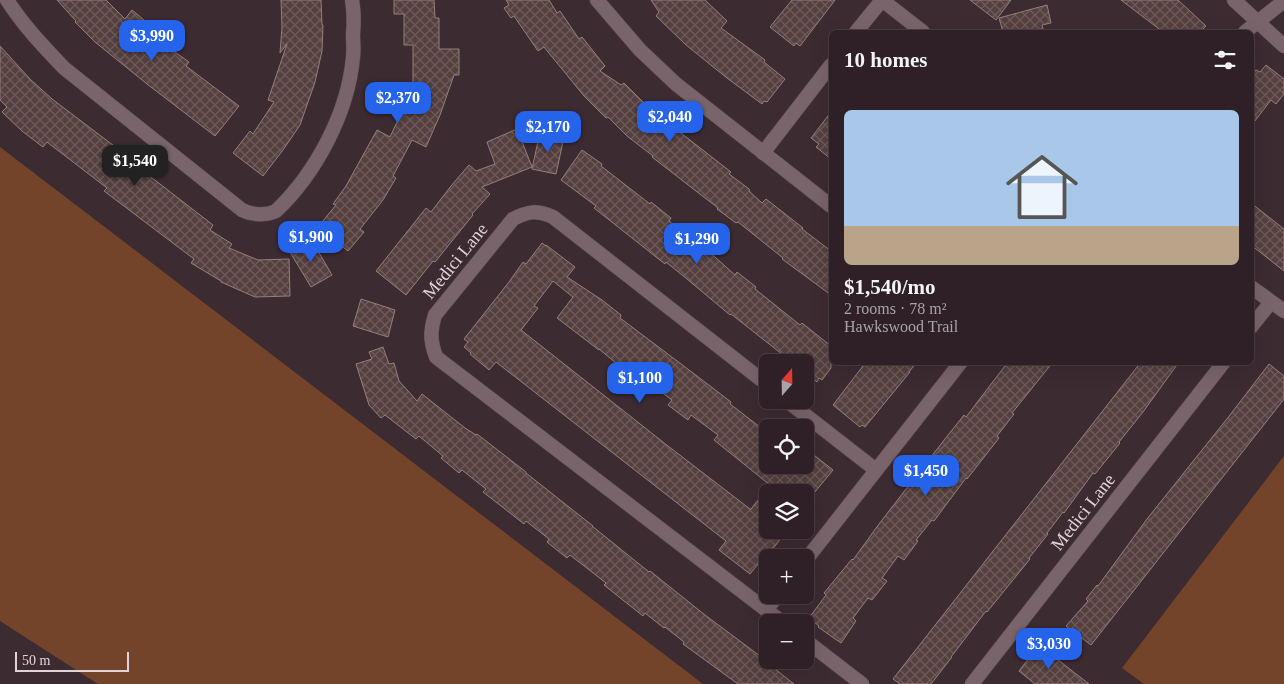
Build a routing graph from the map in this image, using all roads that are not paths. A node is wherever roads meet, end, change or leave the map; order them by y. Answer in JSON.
{"nodes":[{"id":1,"x":7,"y":0,"type":"edge"},
{"id":2,"x":352,"y":0,"type":"edge"},
{"id":3,"x":597,"y":0,"type":"edge"},
{"id":4,"x":882,"y":0,"type":"edge"},
{"id":5,"x":1234,"y":0,"type":"edge"},
{"id":6,"x":1284,"y":1,"type":"edge"},
{"id":7,"x":1258,"y":22,"type":"junction"},
{"id":8,"x":858,"y":30,"type":"edge"},
{"id":9,"x":921,"y":30,"type":"edge"},
{"id":10,"x":1248,"y":30,"type":"edge"},
{"id":11,"x":1284,"y":46,"type":"edge"},
{"id":12,"x":829,"y":68,"type":"edge"},
{"id":13,"x":762,"y":152,"type":"junction"},
{"id":14,"x":829,"y":204,"type":"edge"},
{"id":15,"x":1254,"y":289,"type":"edge"},
{"id":16,"x":1271,"y":302,"type":"junction"},
{"id":17,"x":1284,"y":311,"type":"edge"},
{"id":18,"x":1254,"y":323,"type":"edge"},
{"id":19,"x":959,"y":365,"type":"edge"},
{"id":20,"x":1222,"y":365,"type":"edge"},
{"id":21,"x":759,"y":378,"type":"edge"},
{"id":22,"x":798,"y":409,"type":"edge"},
{"id":23,"x":876,"y":470,"type":"junction"},
{"id":24,"x":814,"y":549,"type":"edge"},
{"id":25,"x":771,"y":604,"type":"edge"},
{"id":26,"x":766,"y":610,"type":"junction"},
{"id":27,"x":771,"y":614,"type":"edge"},
{"id":28,"x":814,"y":647,"type":"edge"},
{"id":29,"x":975,"y":683,"type":"edge"},
{"id":30,"x":862,"y":684,"type":"edge"}],
"edges":[{"from":1,"to":2,"type":"street"},
{"from":3,"to":13,"type":"street"},
{"from":4,"to":8,"type":"street"},
{"from":4,"to":9,"type":"street"},
{"from":5,"to":7,"type":"street"},
{"from":6,"to":7,"type":"street"},
{"from":7,"to":10,"type":"street"},
{"from":7,"to":11,"type":"street"},
{"from":12,"to":13,"type":"street"},
{"from":13,"to":14,"type":"street"},
{"from":15,"to":16,"type":"street"},
{"from":16,"to":17,"type":"street"},
{"from":16,"to":18,"type":"street"},
{"from":19,"to":23,"type":"street"},
{"from":20,"to":29,"type":"street","name":"Medici Lane"},
{"from":21,"to":26,"type":"street","name":"Medici Lane"},
{"from":22,"to":23,"type":"street"},
{"from":23,"to":24,"type":"street"},
{"from":25,"to":26,"type":"street"},
{"from":26,"to":27,"type":"street","name":"Medici Lane"},
{"from":28,"to":30,"type":"street"}]}
